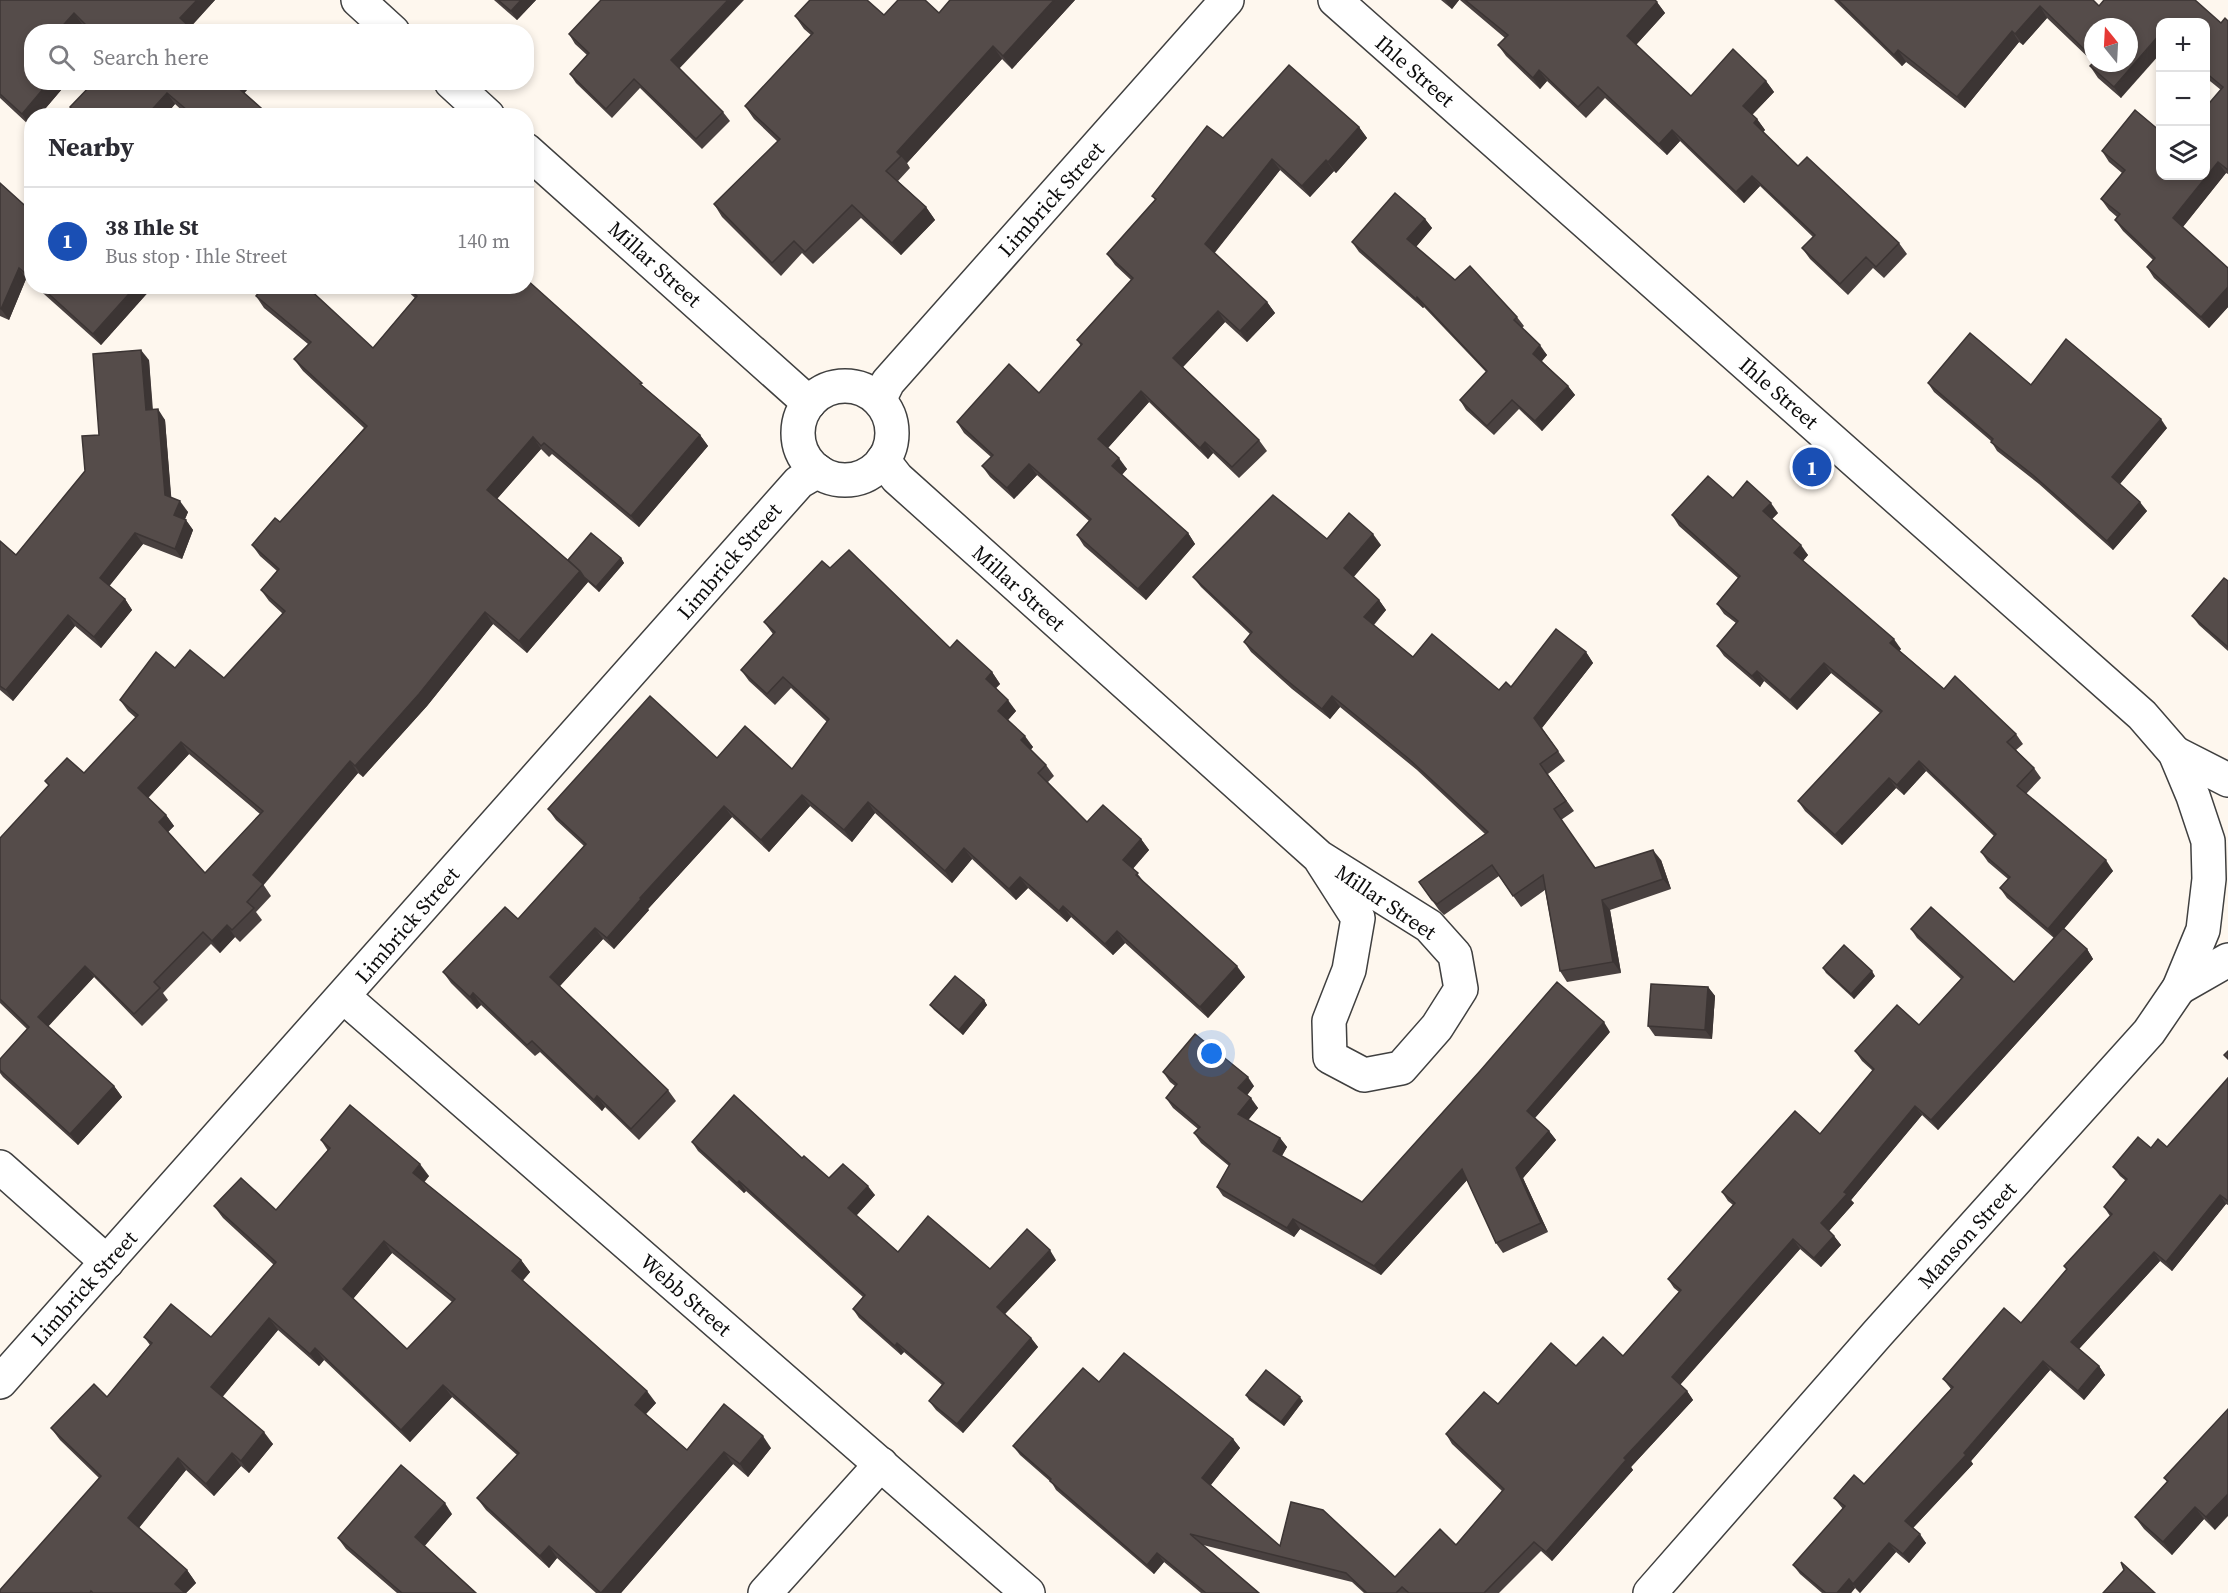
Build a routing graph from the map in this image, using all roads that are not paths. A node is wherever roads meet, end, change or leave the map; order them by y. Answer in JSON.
{"nodes":[{"id":1,"x":358,"y":0,"type":"edge"},
{"id":2,"x":1227,"y":0,"type":"edge"},
{"id":3,"x":1335,"y":0,"type":"edge"},
{"id":4,"x":384,"y":24,"type":"edge"},
{"id":5,"x":460,"y":90,"type":"edge"},
{"id":6,"x":479,"y":108,"type":"edge"},
{"id":7,"x":534,"y":157,"type":"edge"},
{"id":8,"x":879,"y":400,"type":"junction"},
{"id":9,"x":809,"y":403,"type":"junction"},
{"id":10,"x":884,"y":460,"type":"junction"},
{"id":11,"x":818,"y":471,"type":"junction"},
{"id":12,"x":2175,"y":753,"type":"junction"},
{"id":13,"x":2228,"y":780,"type":"edge"},
{"id":14,"x":2208,"y":841,"type":"joint"},
{"id":15,"x":1318,"y":857,"type":"junction"},
{"id":16,"x":2228,"y":960,"type":"edge"},
{"id":17,"x":2179,"y":988,"type":"junction"},
{"id":18,"x":344,"y":997,"type":"junction"},
{"id":19,"x":0,"y":1167,"type":"edge"},
{"id":20,"x":107,"y":1262,"type":"junction"},
{"id":21,"x":0,"y":1383,"type":"edge"},
{"id":22,"x":881,"y":1464,"type":"junction"},
{"id":23,"x":765,"y":1593,"type":"edge"},
{"id":24,"x":1028,"y":1593,"type":"edge"},
{"id":25,"x":1650,"y":1593,"type":"edge"}],
"edges":[{"from":1,"to":4,"type":"street"},
{"from":2,"to":8,"type":"street","name":"Limbrick Street"},
{"from":3,"to":12,"type":"street","name":"Ihle Street"},
{"from":5,"to":6,"type":"street"},
{"from":7,"to":9,"type":"street","name":"Millar Street"},
{"from":8,"to":9,"type":"street"},
{"from":8,"to":10,"type":"street"},
{"from":9,"to":11,"type":"street"},
{"from":10,"to":11,"type":"street"},
{"from":10,"to":15,"type":"street","name":"Millar Street"},
{"from":11,"to":18,"type":"street","name":"Limbrick Street"},
{"from":12,"to":13,"type":"street"},
{"from":12,"to":14,"type":"street","name":"Ihle Street"},
{"from":14,"to":17,"type":"street","name":"Manson Street"},
{"from":15,"to":15,"type":"street","name":"Millar Street"},
{"from":16,"to":17,"type":"street"},
{"from":17,"to":25,"type":"street","name":"Manson Street"},
{"from":18,"to":20,"type":"street","name":"Limbrick Street"},
{"from":18,"to":22,"type":"street","name":"Webb Street"},
{"from":19,"to":20,"type":"street"},
{"from":20,"to":21,"type":"street","name":"Limbrick Street"},
{"from":22,"to":23,"type":"street"},
{"from":22,"to":24,"type":"street","name":"Webb Street"}]}
